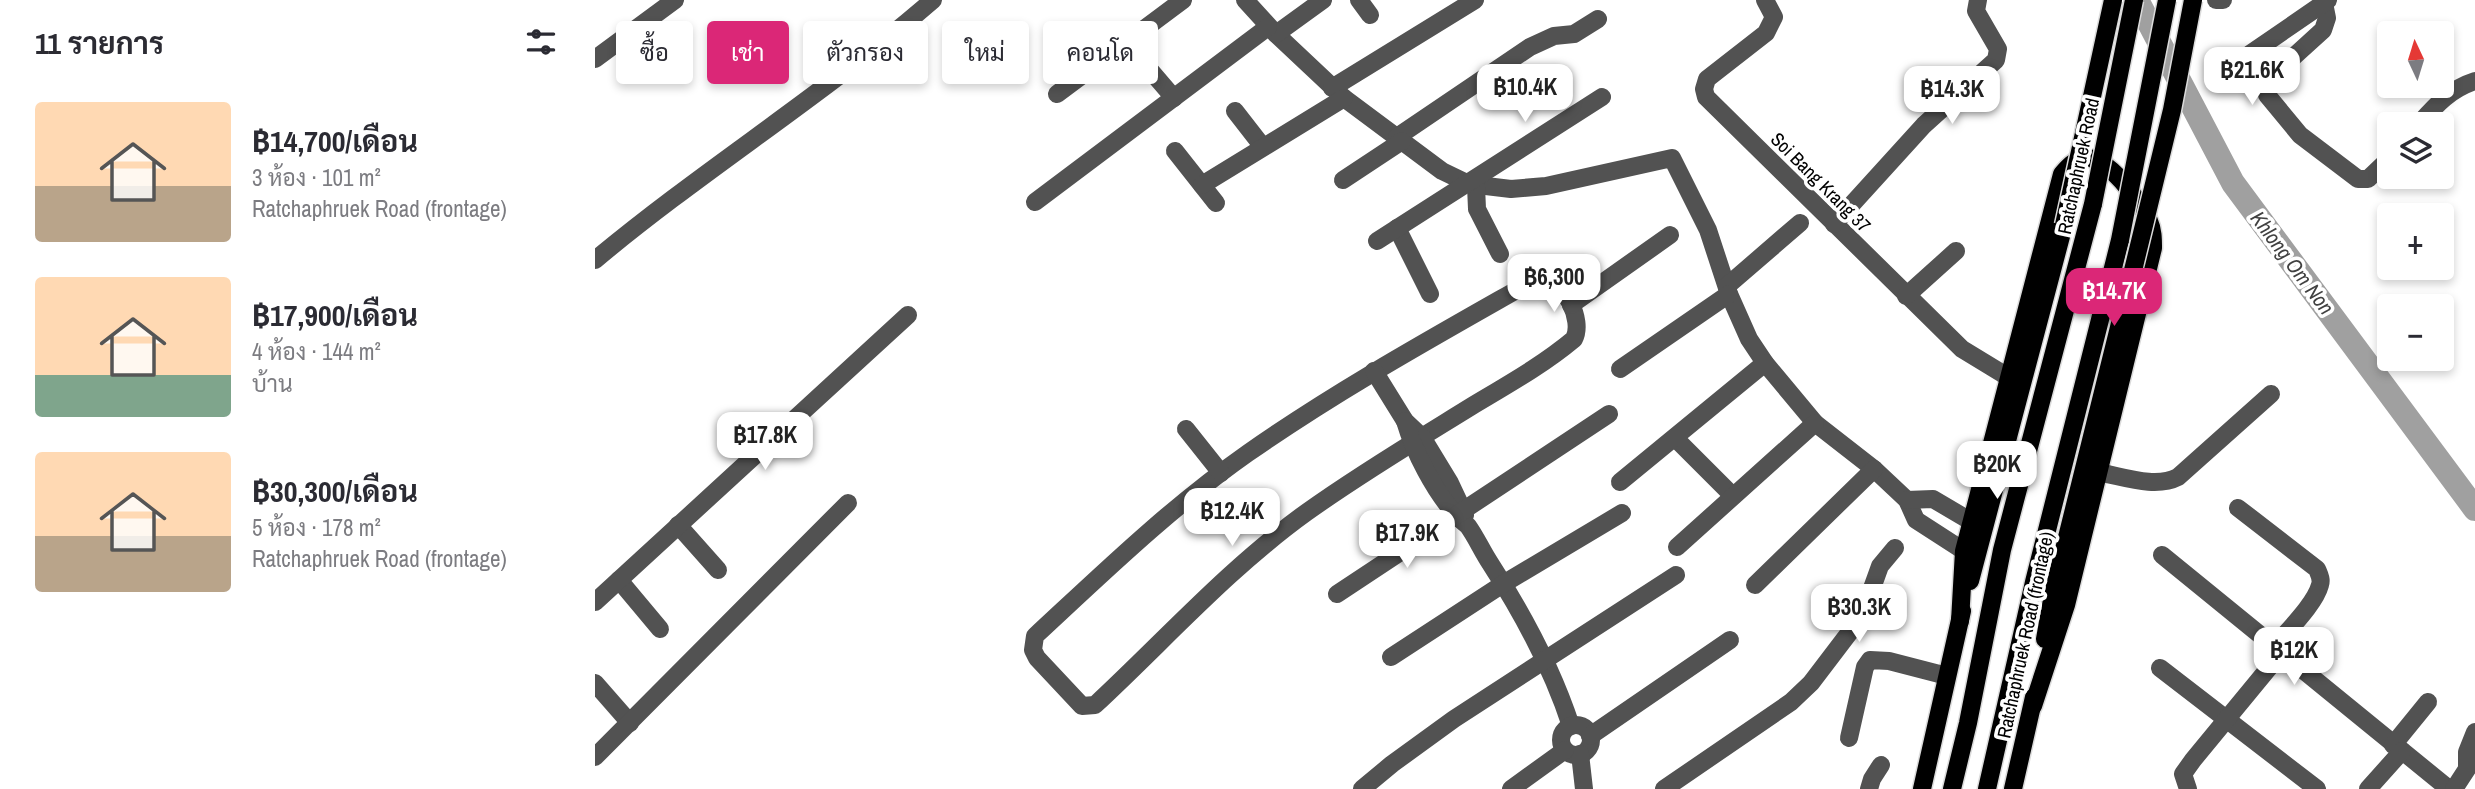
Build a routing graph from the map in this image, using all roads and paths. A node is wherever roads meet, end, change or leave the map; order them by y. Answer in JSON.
{"nodes":[{"id":1,"x":675,"y":0,"type":"edge"},
{"id":2,"x":933,"y":0,"type":"edge"},
{"id":3,"x":1183,"y":0,"type":"edge"},
{"id":4,"x":1245,"y":0,"type":"edge"},
{"id":5,"x":1323,"y":0,"type":"edge"},
{"id":6,"x":1359,"y":0,"type":"edge"},
{"id":7,"x":1475,"y":0,"type":"edge"},
{"id":8,"x":1765,"y":0,"type":"edge"},
{"id":9,"x":1978,"y":0,"type":"edge"},
{"id":10,"x":2113,"y":0,"type":"edge"},
{"id":11,"x":2134,"y":0,"type":"edge"},
{"id":12,"x":2167,"y":0,"type":"edge"},
{"id":13,"x":2193,"y":0,"type":"edge"},
{"id":14,"x":2216,"y":0,"type":"edge"},
{"id":15,"x":2224,"y":0,"type":"edge"},
{"id":16,"x":2326,"y":2,"type":"edge"},
{"id":17,"x":1370,"y":15,"type":"dead end"},
{"id":18,"x":1598,"y":19,"type":"dead end"},
{"id":19,"x":1154,"y":21,"type":"edge"},
{"id":20,"x":1272,"y":31,"type":"junction"},
{"id":21,"x":2250,"y":54,"type":"dead end"},
{"id":22,"x":595,"y":59,"type":"edge"},
{"id":23,"x":1158,"y":79,"type":"edge"},
{"id":24,"x":2475,"y":81,"type":"edge"},
{"id":25,"x":1070,"y":84,"type":"edge"},
{"id":26,"x":1338,"y":93,"type":"junction"},
{"id":27,"x":1057,"y":94,"type":"dead end"},
{"id":28,"x":1602,"y":97,"type":"dead end"},
{"id":29,"x":1174,"y":98,"type":"junction"},
{"id":30,"x":1235,"y":111,"type":"dead end"},
{"id":31,"x":2430,"y":112,"type":"edge"},
{"id":32,"x":1399,"y":139,"type":"junction"},
{"id":33,"x":1263,"y":148,"type":"junction"},
{"id":34,"x":1175,"y":151,"type":"dead end"},
{"id":35,"x":2377,"y":170,"type":"edge"},
{"id":36,"x":1343,"y":180,"type":"dead end"},
{"id":37,"x":1473,"y":185,"type":"junction"},
{"id":38,"x":1202,"y":186,"type":"junction"},
{"id":39,"x":1035,"y":202,"type":"dead end"},
{"id":40,"x":1216,"y":203,"type":"dead end"},
{"id":41,"x":1800,"y":223,"type":"dead end"},
{"id":42,"x":1834,"y":224,"type":"junction"},
{"id":43,"x":1397,"y":228,"type":"junction"},
{"id":44,"x":1670,"y":234,"type":"dead end"},
{"id":45,"x":1377,"y":241,"type":"dead end"},
{"id":46,"x":1956,"y":251,"type":"dead end"},
{"id":47,"x":1500,"y":254,"type":"dead end"},
{"id":48,"x":595,"y":260,"type":"edge"},
{"id":49,"x":1728,"y":290,"type":"junction"},
{"id":50,"x":1430,"y":294,"type":"dead end"},
{"id":51,"x":1906,"y":296,"type":"junction"},
{"id":52,"x":1571,"y":305,"type":"junction"},
{"id":53,"x":908,"y":315,"type":"dead end"},
{"id":54,"x":1765,"y":363,"type":"junction"},
{"id":55,"x":1620,"y":369,"type":"dead end"},
{"id":56,"x":1374,"y":370,"type":"junction"},
{"id":57,"x":2008,"y":377,"type":"junction"},
{"id":58,"x":2271,"y":394,"type":"dead end"},
{"id":59,"x":1609,"y":414,"type":"dead end"},
{"id":60,"x":1815,"y":423,"type":"junction"},
{"id":61,"x":1186,"y":429,"type":"dead end"},
{"id":62,"x":1675,"y":438,"type":"junction"},
{"id":63,"x":1417,"y":440,"type":"junction"},
{"id":64,"x":1874,"y":469,"type":"junction"},
{"id":65,"x":2097,"y":472,"type":"junction"},
{"id":66,"x":1221,"y":473,"type":"junction"},
{"id":67,"x":1619,"y":482,"type":"dead end"},
{"id":68,"x":1733,"y":496,"type":"junction"},
{"id":69,"x":1907,"y":500,"type":"junction"},
{"id":70,"x":848,"y":503,"type":"dead end"},
{"id":71,"x":2238,"y":508,"type":"dead end"},
{"id":72,"x":1622,"y":513,"type":"dead end"},
{"id":73,"x":1462,"y":517,"type":"junction"},
{"id":74,"x":1972,"y":522,"type":"junction"},
{"id":75,"x":678,"y":526,"type":"junction"},
{"id":76,"x":1677,"y":547,"type":"dead end"},
{"id":77,"x":1895,"y":548,"type":"dead end"},
{"id":78,"x":1964,"y":551,"type":"junction"},
{"id":79,"x":2162,"y":555,"type":"dead end"},
{"id":80,"x":718,"y":570,"type":"dead end"},
{"id":81,"x":1676,"y":575,"type":"dead end"},
{"id":82,"x":619,"y":580,"type":"junction"},
{"id":83,"x":1503,"y":584,"type":"junction"},
{"id":84,"x":1755,"y":585,"type":"dead end"},
{"id":85,"x":1337,"y":594,"type":"dead end"},
{"id":86,"x":595,"y":602,"type":"edge"},
{"id":87,"x":1960,"y":621,"type":"junction"},
{"id":88,"x":660,"y":629,"type":"dead end"},
{"id":89,"x":1730,"y":640,"type":"dead end"},
{"id":90,"x":2279,"y":649,"type":"junction"},
{"id":91,"x":1391,"y":657,"type":"dead end"},
{"id":92,"x":1545,"y":660,"type":"junction"},
{"id":93,"x":2160,"y":668,"type":"dead end"},
{"id":94,"x":1947,"y":676,"type":"junction"},
{"id":95,"x":595,"y":682,"type":"edge"},
{"id":96,"x":2428,"y":702,"type":"dead end"},
{"id":97,"x":2033,"y":706,"type":"junction"},
{"id":98,"x":2227,"y":722,"type":"junction"},
{"id":99,"x":630,"y":723,"type":"junction"},
{"id":100,"x":1571,"y":726,"type":"junction"},
{"id":101,"x":2475,"y":732,"type":"edge"},
{"id":102,"x":1590,"y":736,"type":"junction"},
{"id":103,"x":1849,"y":738,"type":"dead end"},
{"id":104,"x":2398,"y":748,"type":"junction"},
{"id":105,"x":1573,"y":752,"type":"junction"},
{"id":106,"x":595,"y":757,"type":"edge"},
{"id":107,"x":1881,"y":765,"type":"dead end"},
{"id":108,"x":1362,"y":789,"type":"edge"},
{"id":109,"x":1511,"y":789,"type":"edge"},
{"id":110,"x":1584,"y":789,"type":"edge"},
{"id":111,"x":1664,"y":789,"type":"edge"},
{"id":112,"x":1869,"y":789,"type":"edge"},
{"id":113,"x":1922,"y":789,"type":"edge"},
{"id":114,"x":1952,"y":789,"type":"edge"},
{"id":115,"x":1987,"y":789,"type":"edge"},
{"id":116,"x":2013,"y":789,"type":"edge"},
{"id":117,"x":2188,"y":789,"type":"edge"},
{"id":118,"x":2317,"y":789,"type":"edge"},
{"id":119,"x":2368,"y":789,"type":"edge"},
{"id":120,"x":2452,"y":789,"type":"edge"}],
"edges":[{"from":1,"to":22,"type":"street"},
{"from":2,"to":48,"type":"street"},
{"from":3,"to":19,"type":"street"},
{"from":4,"to":20,"type":"street"},
{"from":5,"to":20,"type":"street"},
{"from":6,"to":17,"type":"street"},
{"from":7,"to":26,"type":"street"},
{"from":8,"to":42,"type":"street","name":"Soi Bang Krang 37"},
{"from":9,"to":42,"type":"street"},
{"from":10,"to":87,"type":"main road","bridge":true},
{"from":11,"to":114,"type":"main road","name":"Ratchaphruek Road","bridge":true},
{"from":12,"to":115,"type":"main road","bridge":true},
{"from":13,"to":97,"type":"main road","name":"Ratchaphruek Road (frontage)","bridge":true},
{"from":14,"to":15,"type":"street"},
{"from":16,"to":21,"type":"street"},
{"from":16,"to":35,"type":"street"},
{"from":18,"to":32,"type":"street"},
{"from":20,"to":26,"type":"street"},
{"from":20,"to":29,"type":"street"},
{"from":23,"to":29,"type":"street"},
{"from":24,"to":31,"type":"street"},
{"from":25,"to":27,"type":"street"},
{"from":26,"to":32,"type":"street"},
{"from":26,"to":33,"type":"street"},
{"from":28,"to":37,"type":"street"},
{"from":29,"to":39,"type":"street"},
{"from":30,"to":33,"type":"street"},
{"from":32,"to":36,"type":"street"},
{"from":32,"to":37,"type":"street"},
{"from":33,"to":38,"type":"street"},
{"from":34,"to":38,"type":"street"},
{"from":37,"to":43,"type":"street"},
{"from":37,"to":47,"type":"street"},
{"from":37,"to":49,"type":"street"},
{"from":38,"to":40,"type":"street"},
{"from":41,"to":49,"type":"street"},
{"from":42,"to":51,"type":"street","name":"Soi Bang Krang 37"},
{"from":43,"to":45,"type":"street"},
{"from":43,"to":50,"type":"street"},
{"from":44,"to":52,"type":"street"},
{"from":46,"to":51,"type":"street"},
{"from":49,"to":54,"type":"street"},
{"from":49,"to":55,"type":"street"},
{"from":51,"to":57,"type":"street","name":"Soi Bang Krang 37"},
{"from":52,"to":56,"type":"street"},
{"from":52,"to":63,"type":"street"},
{"from":53,"to":75,"type":"street"},
{"from":54,"to":60,"type":"street"},
{"from":54,"to":62,"type":"street"},
{"from":56,"to":63,"type":"street"},
{"from":56,"to":66,"type":"street"},
{"from":57,"to":65,"type":"main road"},
{"from":57,"to":74,"type":"main road"},
{"from":58,"to":65,"type":"street"},
{"from":59,"to":73,"type":"street"},
{"from":60,"to":64,"type":"street"},
{"from":60,"to":68,"type":"street"},
{"from":61,"to":66,"type":"street"},
{"from":62,"to":67,"type":"street"},
{"from":62,"to":68,"type":"street"},
{"from":63,"to":66,"type":"street"},
{"from":63,"to":73,"type":"street"},
{"from":64,"to":69,"type":"street"},
{"from":64,"to":84,"type":"street"},
{"from":65,"to":97,"type":"main road"},
{"from":68,"to":76,"type":"street"},
{"from":69,"to":74,"type":"street"},
{"from":69,"to":78,"type":"street"},
{"from":70,"to":99,"type":"street"},
{"from":71,"to":90,"type":"street"},
{"from":72,"to":83,"type":"street"},
{"from":73,"to":83,"type":"street"},
{"from":73,"to":85,"type":"street"},
{"from":74,"to":78,"type":"main road"},
{"from":75,"to":80,"type":"street"},
{"from":75,"to":82,"type":"street"},
{"from":77,"to":111,"type":"street"},
{"from":78,"to":87,"type":"main road"},
{"from":79,"to":90,"type":"street"},
{"from":81,"to":92,"type":"street"},
{"from":82,"to":86,"type":"street"},
{"from":82,"to":88,"type":"street"},
{"from":83,"to":91,"type":"street"},
{"from":83,"to":92,"type":"street"},
{"from":87,"to":94,"type":"main road"},
{"from":89,"to":102,"type":"street"},
{"from":90,"to":98,"type":"street"},
{"from":90,"to":104,"type":"street"},
{"from":92,"to":100,"type":"street"},
{"from":92,"to":108,"type":"street"},
{"from":93,"to":98,"type":"street"},
{"from":94,"to":103,"type":"street"},
{"from":94,"to":113,"type":"main road"},
{"from":95,"to":99,"type":"street"},
{"from":96,"to":104,"type":"street"},
{"from":97,"to":116,"type":"main road","name":"Ratchaphruek Road (frontage)"},
{"from":98,"to":117,"type":"street"},
{"from":98,"to":118,"type":"street"},
{"from":99,"to":106,"type":"street"},
{"from":100,"to":102,"type":"street"},
{"from":100,"to":105,"type":"street"},
{"from":101,"to":120,"type":"street"},
{"from":102,"to":105,"type":"street"},
{"from":104,"to":119,"type":"street"},
{"from":104,"to":120,"type":"street"},
{"from":105,"to":109,"type":"street"},
{"from":105,"to":110,"type":"street"},
{"from":107,"to":112,"type":"street"}]}
